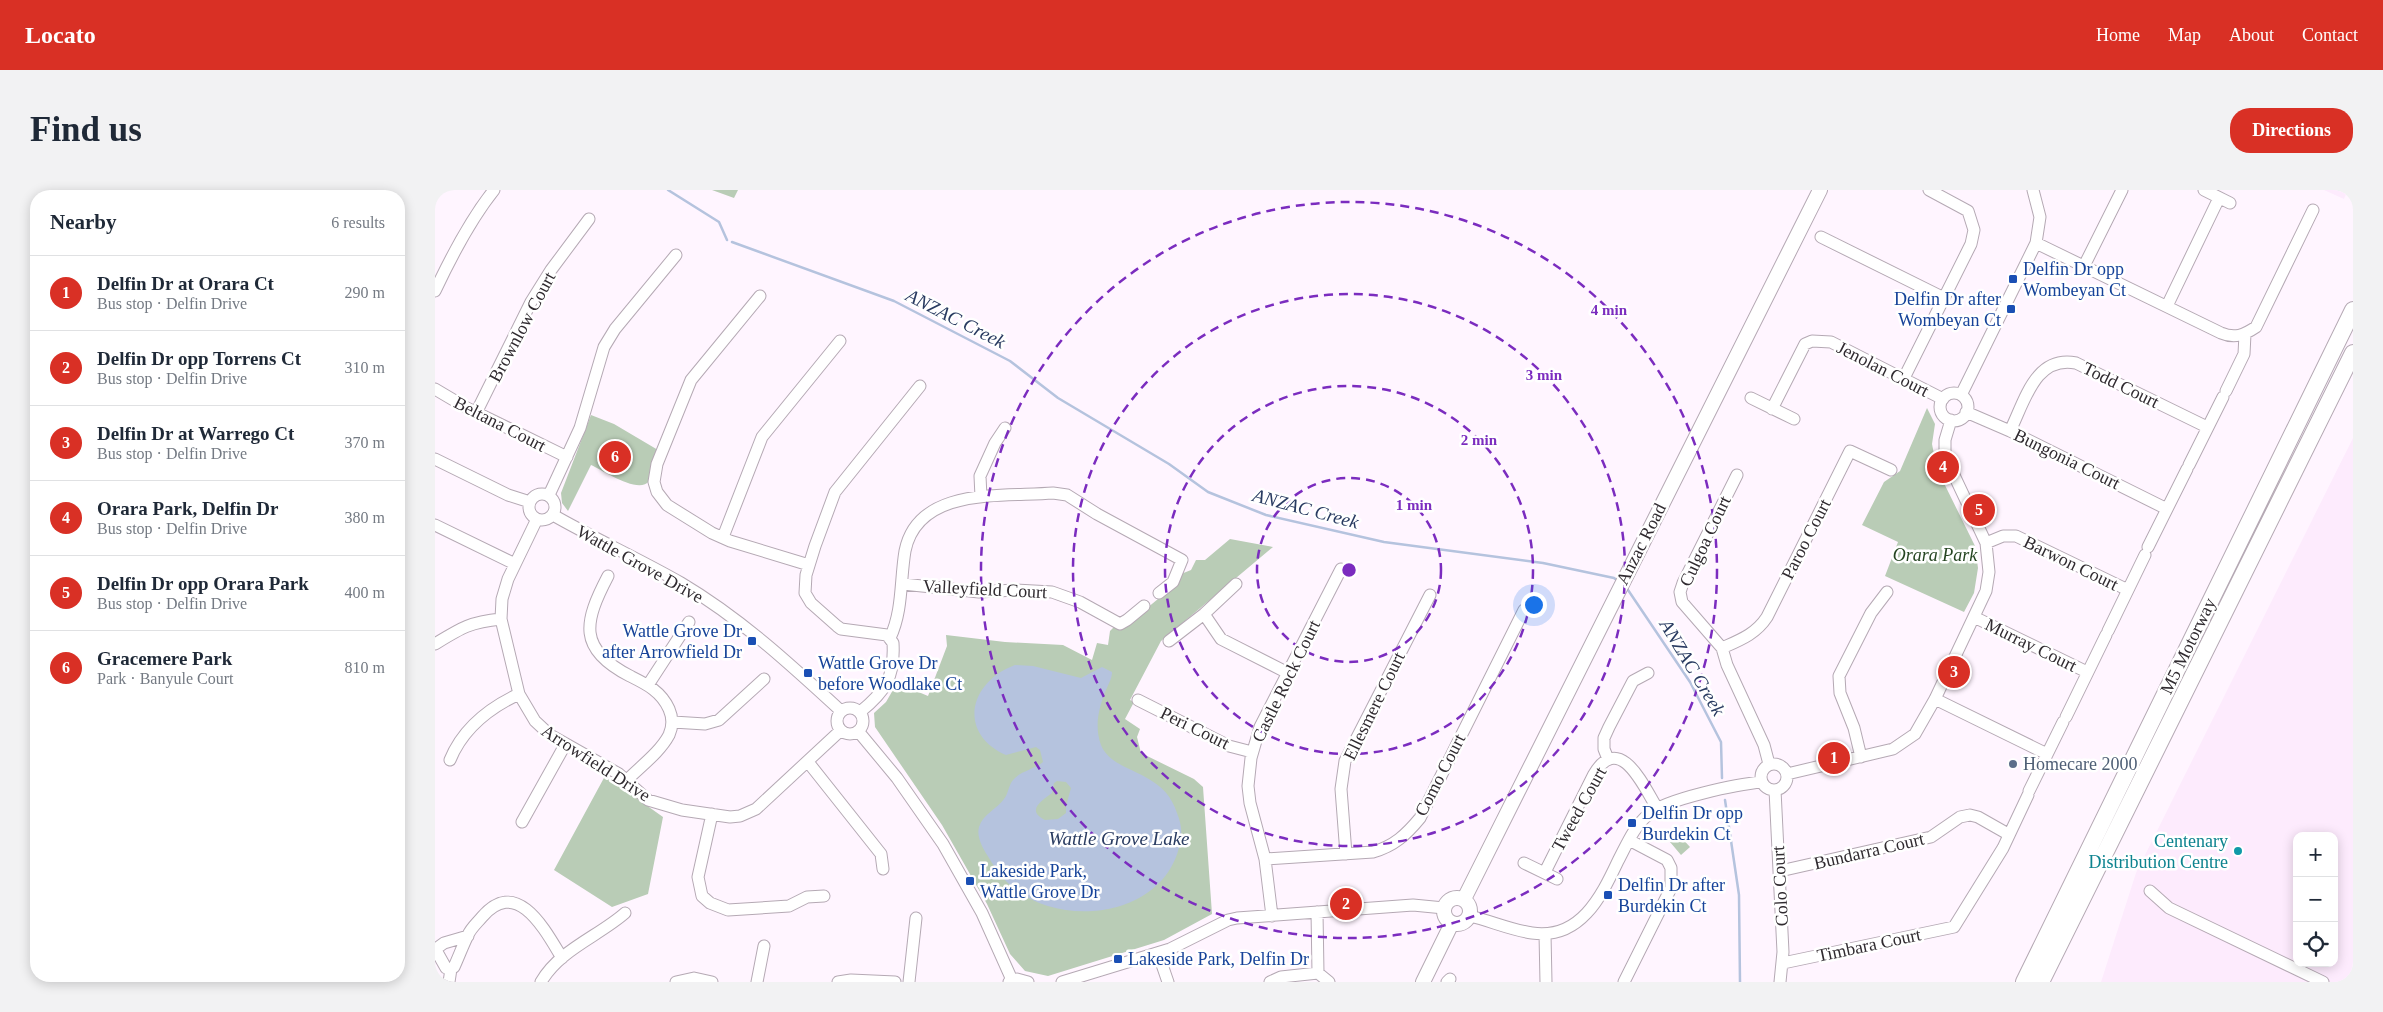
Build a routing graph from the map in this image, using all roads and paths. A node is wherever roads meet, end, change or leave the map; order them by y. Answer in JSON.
{"nodes":[{"id":1,"x":494,"y":190,"type":"edge"},
{"id":2,"x":1820,"y":190,"type":"edge"},
{"id":3,"x":1929,"y":190,"type":"edge"},
{"id":4,"x":2033,"y":190,"type":"edge"},
{"id":5,"x":2122,"y":190,"type":"edge"},
{"id":6,"x":2204,"y":190,"type":"edge"},
{"id":7,"x":2313,"y":210,"type":"dead end"},
{"id":8,"x":589,"y":218,"type":"dead end"},
{"id":9,"x":1821,"y":237,"type":"dead end"},
{"id":10,"x":2036,"y":243,"type":"junction"},
{"id":11,"x":676,"y":255,"type":"dead end"},
{"id":12,"x":2084,"y":266,"type":"junction"},
{"id":13,"x":435,"y":291,"type":"edge"},
{"id":14,"x":760,"y":296,"type":"dead end"},
{"id":15,"x":1944,"y":298,"type":"junction"},
{"id":16,"x":2353,"y":305,"type":"edge"},
{"id":17,"x":2167,"y":306,"type":"junction"},
{"id":18,"x":2353,"y":310,"type":"edge"},
{"id":19,"x":2245,"y":334,"type":"junction"},
{"id":20,"x":840,"y":341,"type":"dead end"},
{"id":21,"x":2353,"y":353,"type":"edge"},
{"id":22,"x":1904,"y":378,"type":"junction"},
{"id":23,"x":920,"y":386,"type":"dead end"},
{"id":24,"x":435,"y":389,"type":"edge"},
{"id":25,"x":1961,"y":395,"type":"junction"},
{"id":26,"x":1751,"y":398,"type":"dead end"},
{"id":27,"x":1943,"y":399,"type":"junction"},
{"id":28,"x":1772,"y":408,"type":"junction"},
{"id":29,"x":1966,"y":412,"type":"junction"},
{"id":30,"x":476,"y":413,"type":"junction"},
{"id":31,"x":1793,"y":419,"type":"dead end"},
{"id":32,"x":1951,"y":420,"type":"junction"},
{"id":33,"x":2299,"y":420,"type":"junction"},
{"id":34,"x":1005,"y":428,"type":"dead end"},
{"id":35,"x":2207,"y":428,"type":"junction"},
{"id":36,"x":2010,"y":431,"type":"junction"},
{"id":37,"x":567,"y":457,"type":"junction"},
{"id":38,"x":435,"y":459,"type":"edge"},
{"id":39,"x":1891,"y":470,"type":"dead end"},
{"id":40,"x":1737,"y":475,"type":"dead end"},
{"id":41,"x":549,"y":495,"type":"junction"},
{"id":42,"x":981,"y":497,"type":"junction"},
{"id":43,"x":530,"y":502,"type":"junction"},
{"id":44,"x":2167,"y":509,"type":"junction"},
{"id":45,"x":553,"y":515,"type":"junction"},
{"id":46,"x":537,"y":519,"type":"junction"},
{"id":47,"x":435,"y":525,"type":"edge"},
{"id":48,"x":723,"y":537,"type":"junction"},
{"id":49,"x":1986,"y":543,"type":"junction"},
{"id":50,"x":515,"y":564,"type":"junction"},
{"id":51,"x":809,"y":565,"type":"junction"},
{"id":52,"x":1341,"y":569,"type":"dead end"},
{"id":53,"x":608,"y":576,"type":"dead end"},
{"id":54,"x":903,"y":584,"type":"junction"},
{"id":55,"x":1236,"y":584,"type":"dead end"},
{"id":56,"x":2127,"y":590,"type":"junction"},
{"id":57,"x":1887,"y":592,"type":"dead end"},
{"id":58,"x":1159,"y":593,"type":"dead end"},
{"id":59,"x":1430,"y":595,"type":"dead end"},
{"id":60,"x":1144,"y":606,"type":"dead end"},
{"id":61,"x":1524,"y":610,"type":"dead end"},
{"id":62,"x":1204,"y":614,"type":"junction"},
{"id":63,"x":1975,"y":617,"type":"junction"},
{"id":64,"x":501,"y":619,"type":"junction"},
{"id":65,"x":689,"y":622,"type":"dead end"},
{"id":66,"x":2107,"y":633,"type":"joint"},
{"id":67,"x":2212,"y":635,"type":"junction"},
{"id":68,"x":890,"y":638,"type":"junction"},
{"id":69,"x":1169,"y":641,"type":"dead end"},
{"id":70,"x":435,"y":644,"type":"edge"},
{"id":71,"x":1722,"y":648,"type":"junction"},
{"id":72,"x":2087,"y":672,"type":"junction"},
{"id":73,"x":1288,"y":673,"type":"junction"},
{"id":74,"x":1648,"y":673,"type":"dead end"},
{"id":75,"x":764,"y":679,"type":"dead end"},
{"id":76,"x":648,"y":685,"type":"junction"},
{"id":77,"x":519,"y":694,"type":"junction"},
{"id":78,"x":1935,"y":699,"type":"junction"},
{"id":79,"x":1138,"y":700,"type":"dead end"},
{"id":80,"x":841,"y":711,"type":"junction"},
{"id":81,"x":860,"y":712,"type":"junction"},
{"id":82,"x":673,"y":722,"type":"junction"},
{"id":83,"x":840,"y":731,"type":"junction"},
{"id":84,"x":858,"y":731,"type":"junction"},
{"id":85,"x":565,"y":745,"type":"junction"},
{"id":86,"x":1252,"y":752,"type":"junction"},
{"id":87,"x":2047,"y":754,"type":"junction"},
{"id":88,"x":1861,"y":757,"type":"junction"},
{"id":89,"x":1608,"y":759,"type":"junction"},
{"id":90,"x":450,"y":760,"type":"dead end"},
{"id":91,"x":809,"y":762,"type":"junction"},
{"id":92,"x":1769,"y":764,"type":"junction"},
{"id":93,"x":1787,"y":774,"type":"junction"},
{"id":94,"x":627,"y":780,"type":"junction"},
{"id":95,"x":1762,"y":782,"type":"junction"},
{"id":96,"x":1775,"y":790,"type":"junction"},
{"id":97,"x":1657,"y":808,"type":"junction"},
{"id":98,"x":712,"y":814,"type":"junction"},
{"id":99,"x":522,"y":822,"type":"dead end"},
{"id":100,"x":2009,"y":834,"type":"junction"},
{"id":101,"x":1629,"y":840,"type":"junction"},
{"id":102,"x":1346,"y":854,"type":"junction"},
{"id":103,"x":1265,"y":859,"type":"junction"},
{"id":104,"x":1524,"y":863,"type":"dead end"},
{"id":105,"x":883,"y":869,"type":"dead end"},
{"id":106,"x":1780,"y":871,"type":"junction"},
{"id":107,"x":1545,"y":872,"type":"junction"},
{"id":108,"x":1557,"y":879,"type":"dead end"},
{"id":109,"x":2150,"y":891,"type":"dead end"},
{"id":110,"x":824,"y":896,"type":"dead end"},
{"id":111,"x":1464,"y":899,"type":"junction"},
{"id":112,"x":1444,"y":908,"type":"junction"},
{"id":113,"x":1317,"y":912,"type":"junction"},
{"id":114,"x":625,"y":913,"type":"dead end"},
{"id":115,"x":1272,"y":916,"type":"junction"},
{"id":116,"x":1470,"y":916,"type":"junction"},
{"id":117,"x":916,"y":918,"type":"dead end"},
{"id":118,"x":1452,"y":923,"type":"junction"},
{"id":119,"x":1545,"y":934,"type":"junction"},
{"id":120,"x":468,"y":936,"type":"junction"},
{"id":121,"x":764,"y":946,"type":"dead end"},
{"id":122,"x":1158,"y":953,"type":"junction"},
{"id":123,"x":562,"y":958,"type":"junction"},
{"id":124,"x":1783,"y":963,"type":"junction"},
{"id":125,"x":451,"y":969,"type":"junction"},
{"id":126,"x":1319,"y":974,"type":"junction"},
{"id":127,"x":922,"y":980,"type":"dead end"},
{"id":128,"x":1011,"y":981,"type":"edge"},
{"id":129,"x":449,"y":982,"type":"edge"},
{"id":130,"x":541,"y":982,"type":"edge"},
{"id":131,"x":676,"y":982,"type":"edge"},
{"id":132,"x":713,"y":982,"type":"edge"},
{"id":133,"x":757,"y":982,"type":"edge"},
{"id":134,"x":838,"y":982,"type":"edge"},
{"id":135,"x":895,"y":982,"type":"edge"},
{"id":136,"x":909,"y":982,"type":"edge"},
{"id":137,"x":1028,"y":982,"type":"edge"},
{"id":138,"x":1062,"y":982,"type":"edge"},
{"id":139,"x":1167,"y":982,"type":"edge"},
{"id":140,"x":1271,"y":982,"type":"edge"},
{"id":141,"x":1329,"y":982,"type":"edge"},
{"id":142,"x":1423,"y":982,"type":"edge"},
{"id":143,"x":1546,"y":982,"type":"edge"},
{"id":144,"x":1624,"y":982,"type":"edge"},
{"id":145,"x":1780,"y":982,"type":"edge"},
{"id":146,"x":2022,"y":982,"type":"edge"},
{"id":147,"x":2041,"y":982,"type":"edge"},
{"id":148,"x":2053,"y":982,"type":"edge"},
{"id":149,"x":2323,"y":982,"type":"edge"}],
"edges":[{"from":1,"to":13,"type":"street"},
{"from":2,"to":111,"type":"main road","name":"Anzac Road"},
{"from":3,"to":15,"type":"street"},
{"from":4,"to":10,"type":"street"},
{"from":5,"to":12,"type":"street"},
{"from":6,"to":17,"type":"street"},
{"from":7,"to":19,"type":"street"},
{"from":8,"to":30,"type":"street","name":"Brownlow Court"},
{"from":9,"to":15,"type":"street"},
{"from":10,"to":12,"type":"street"},
{"from":10,"to":25,"type":"street"},
{"from":11,"to":37,"type":"street"},
{"from":12,"to":17,"type":"street"},
{"from":14,"to":48,"type":"street"},
{"from":15,"to":22,"type":"street"},
{"from":16,"to":33,"type":"highway"},
{"from":17,"to":19,"type":"street"},
{"from":18,"to":33,"type":"highway","name":"M5 Motorway"},
{"from":19,"to":35,"type":"street"},
{"from":20,"to":48,"type":"street"},
{"from":21,"to":67,"type":"highway","name":"M5 Motorway"},
{"from":22,"to":27,"type":"street","name":"Jenolan Court"},
{"from":22,"to":28,"type":"street","name":"Jenolan Court"},
{"from":23,"to":51,"type":"street"},
{"from":24,"to":30,"type":"street","name":"Beltana Court"},
{"from":25,"to":27,"type":"street"},
{"from":25,"to":29,"type":"street"},
{"from":26,"to":28,"type":"street"},
{"from":27,"to":32,"type":"street"},
{"from":28,"to":31,"type":"street"},
{"from":29,"to":32,"type":"street"},
{"from":29,"to":36,"type":"street","name":"Bungonia Court"},
{"from":30,"to":37,"type":"street","name":"Beltana Court"},
{"from":32,"to":49,"type":"street"},
{"from":33,"to":146,"type":"highway","name":"M5 Motorway"},
{"from":34,"to":42,"type":"street"},
{"from":35,"to":36,"type":"street","name":"Todd Court"},
{"from":35,"to":44,"type":"street"},
{"from":36,"to":44,"type":"street","name":"Bungonia Court"},
{"from":37,"to":41,"type":"street"},
{"from":38,"to":43,"type":"street"},
{"from":39,"to":71,"type":"street","name":"Paroo Court"},
{"from":40,"to":71,"type":"street","name":"Culgoa Court"},
{"from":41,"to":43,"type":"street"},
{"from":41,"to":45,"type":"street"},
{"from":42,"to":54,"type":"street"},
{"from":42,"to":58,"type":"street"},
{"from":43,"to":46,"type":"street"},
{"from":44,"to":56,"type":"street","name":"Barwon Court"},
{"from":45,"to":46,"type":"street"},
{"from":45,"to":80,"type":"street","name":"Wattle Grove Drive"},
{"from":46,"to":50,"type":"street","name":"Arrowfield Drive"},
{"from":47,"to":50,"type":"street"},
{"from":48,"to":51,"type":"street"},
{"from":49,"to":56,"type":"street","name":"Barwon Court"},
{"from":49,"to":63,"type":"street"},
{"from":50,"to":64,"type":"street","name":"Arrowfield Drive"},
{"from":51,"to":68,"type":"street"},
{"from":52,"to":73,"type":"street","name":"Castle Rock Court"},
{"from":53,"to":76,"type":"street"},
{"from":54,"to":60,"type":"street","name":"Valleyfield Court"},
{"from":54,"to":68,"type":"street"},
{"from":55,"to":62,"type":"street"},
{"from":56,"to":66,"type":"street","name":"Barwon Court"},
{"from":57,"to":88,"type":"street"},
{"from":59,"to":102,"type":"street","name":"Ellesmere Court"},
{"from":61,"to":102,"type":"street","name":"Como Court"},
{"from":62,"to":69,"type":"street"},
{"from":62,"to":73,"type":"street"},
{"from":63,"to":72,"type":"street","name":"Murray Court"},
{"from":63,"to":78,"type":"street"},
{"from":64,"to":70,"type":"street"},
{"from":64,"to":77,"type":"street","name":"Arrowfield Drive"},
{"from":65,"to":76,"type":"street"},
{"from":66,"to":72,"type":"street","name":"Murray Court"},
{"from":67,"to":147,"type":"highway","name":"M5 Motorway"},
{"from":67,"to":148,"type":"highway"},
{"from":68,"to":81,"type":"street"},
{"from":71,"to":92,"type":"street","name":"Culgoa Court"},
{"from":72,"to":87,"type":"street","name":"Murray Court"},
{"from":73,"to":86,"type":"street","name":"Castle Rock Court"},
{"from":74,"to":89,"type":"street"},
{"from":75,"to":82,"type":"street"},
{"from":76,"to":82,"type":"street"},
{"from":77,"to":85,"type":"street","name":"Arrowfield Drive"},
{"from":77,"to":90,"type":"street"},
{"from":78,"to":87,"type":"street"},
{"from":78,"to":88,"type":"street"},
{"from":79,"to":86,"type":"street","name":"Peri Court"},
{"from":80,"to":81,"type":"street"},
{"from":80,"to":83,"type":"street"},
{"from":81,"to":84,"type":"street"},
{"from":82,"to":94,"type":"street"},
{"from":83,"to":84,"type":"street"},
{"from":83,"to":91,"type":"street","name":"Arrowfield Drive"},
{"from":84,"to":128,"type":"street"},
{"from":85,"to":94,"type":"street","name":"Arrowfield Drive"},
{"from":85,"to":99,"type":"street"},
{"from":86,"to":103,"type":"street","name":"Castle Rock Court"},
{"from":87,"to":100,"type":"street"},
{"from":88,"to":93,"type":"street"},
{"from":89,"to":97,"type":"street","name":"Tweed Court"},
{"from":89,"to":107,"type":"street","name":"Tweed Court"},
{"from":91,"to":98,"type":"street","name":"Arrowfield Drive"},
{"from":91,"to":105,"type":"street"},
{"from":92,"to":93,"type":"street"},
{"from":92,"to":95,"type":"street"},
{"from":93,"to":96,"type":"street"},
{"from":94,"to":98,"type":"street","name":"Arrowfield Drive"},
{"from":95,"to":96,"type":"street"},
{"from":95,"to":97,"type":"street"},
{"from":96,"to":106,"type":"street","name":"Colo Court"},
{"from":97,"to":101,"type":"street"},
{"from":98,"to":110,"type":"street"},
{"from":100,"to":106,"type":"street","name":"Bundarra Court"},
{"from":100,"to":124,"type":"street","name":"Timbara Court"},
{"from":101,"to":119,"type":"street"},
{"from":101,"to":144,"type":"street"},
{"from":102,"to":103,"type":"street","name":"Como Court"},
{"from":103,"to":115,"type":"street","name":"Castle Rock Court"},
{"from":104,"to":107,"type":"street","name":"Tweed Court"},
{"from":106,"to":124,"type":"street","name":"Colo Court"},
{"from":107,"to":108,"type":"street","name":"Tweed Court"},
{"from":109,"to":149,"type":"street"},
{"from":111,"to":112,"type":"main road"},
{"from":111,"to":116,"type":"main road"},
{"from":112,"to":113,"type":"street"},
{"from":112,"to":118,"type":"main road"},
{"from":113,"to":115,"type":"street"},
{"from":113,"to":126,"type":"street"},
{"from":114,"to":123,"type":"street"},
{"from":115,"to":122,"type":"street"},
{"from":116,"to":118,"type":"main road"},
{"from":116,"to":119,"type":"street"},
{"from":117,"to":136,"type":"street"},
{"from":118,"to":142,"type":"main road"},
{"from":119,"to":143,"type":"street"},
{"from":120,"to":123,"type":"street"},
{"from":120,"to":125,"type":"street"},
{"from":120,"to":125,"type":"street"},
{"from":121,"to":133,"type":"street"},
{"from":122,"to":138,"type":"street"},
{"from":122,"to":139,"type":"street"},
{"from":123,"to":130,"type":"street"},
{"from":124,"to":145,"type":"street","name":"Colo Court"},
{"from":125,"to":129,"type":"street"},
{"from":126,"to":140,"type":"street"},
{"from":126,"to":141,"type":"street"},
{"from":127,"to":136,"type":"street"},
{"from":128,"to":137,"type":"street"},
{"from":131,"to":132,"type":"street"},
{"from":134,"to":135,"type":"street"}]}
